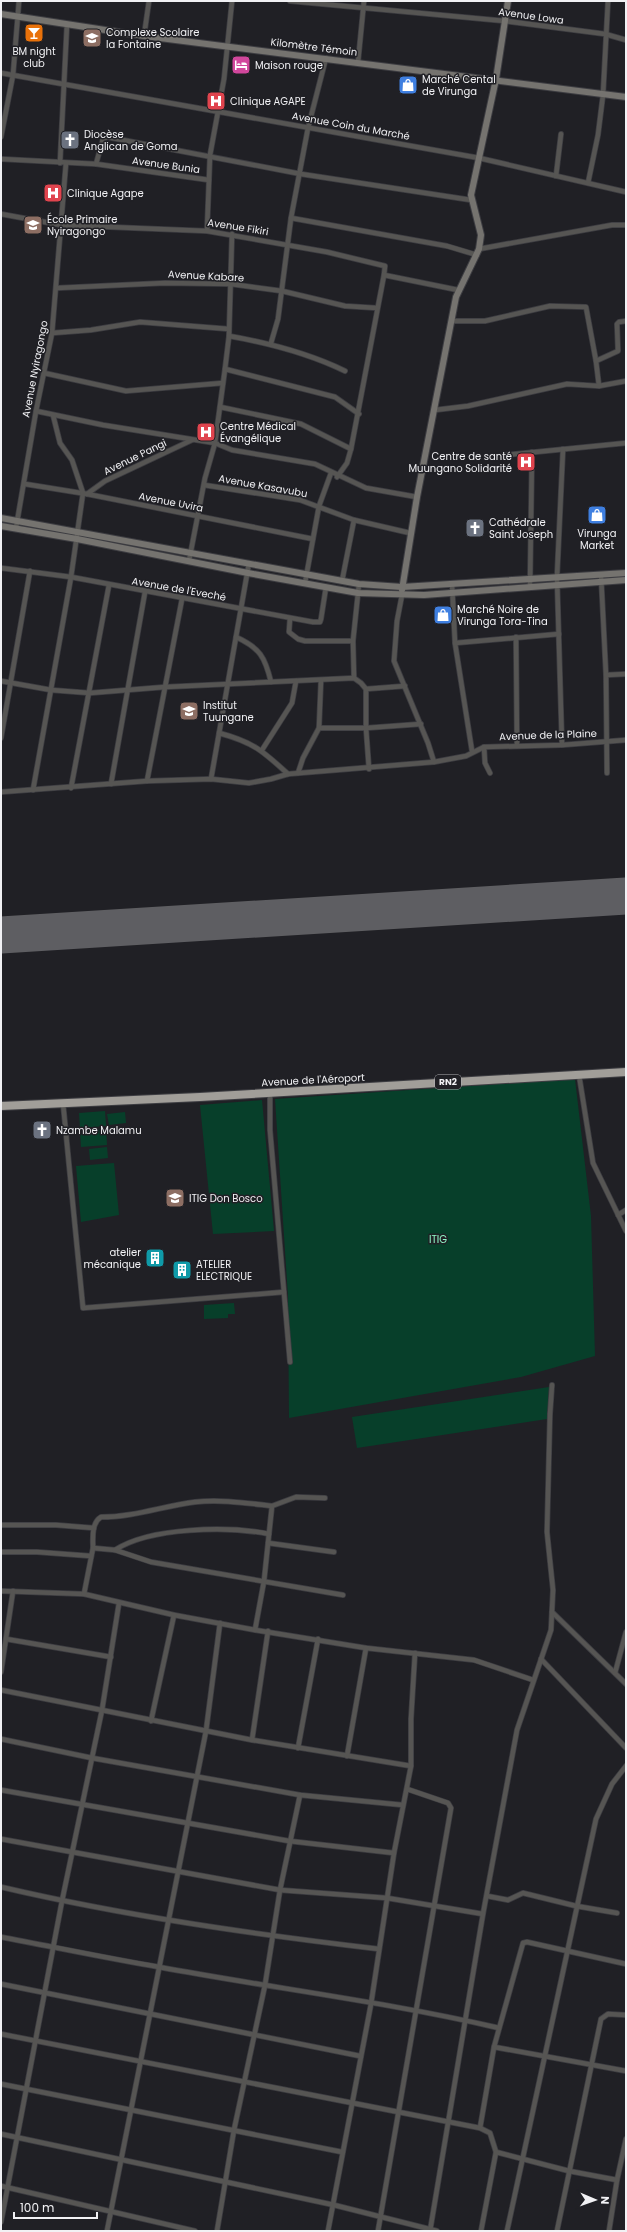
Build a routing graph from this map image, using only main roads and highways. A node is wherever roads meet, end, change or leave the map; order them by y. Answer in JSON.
{"nodes":[{"id":1,"x":508,"y":1,"type":"edge"},
{"id":2,"x":1,"y":14,"type":"edge"},
{"id":3,"x":496,"y":79,"type":"junction"},
{"id":4,"x":626,"y":97,"type":"edge"},
{"id":5,"x":1,"y":518,"type":"edge"},
{"id":6,"x":1,"y":526,"type":"edge"},
{"id":7,"x":626,"y":573,"type":"edge"},
{"id":8,"x":626,"y":580,"type":"edge"},
{"id":9,"x":402,"y":587,"type":"junction"},
{"id":10,"x":402,"y":595,"type":"junction"},
{"id":11,"x":626,"y":1072,"type":"edge"},
{"id":12,"x":1,"y":1106,"type":"edge"}],
"edges":[{"from":1,"to":3,"type":"main road"},
{"from":2,"to":3,"type":"main road","name":"Kilomètre Témoin"},
{"from":3,"to":4,"type":"main road","name":"Kilomètre Témoin"},
{"from":3,"to":9,"type":"main road"},
{"from":5,"to":9,"type":"main road"},
{"from":6,"to":10,"type":"main road"},
{"from":7,"to":9,"type":"main road"},
{"from":8,"to":10,"type":"main road"},
{"from":9,"to":10,"type":"main road"},
{"from":11,"to":12,"type":"highway","name":"Avenue de l'Aéroport","number":"RN2"}]}
